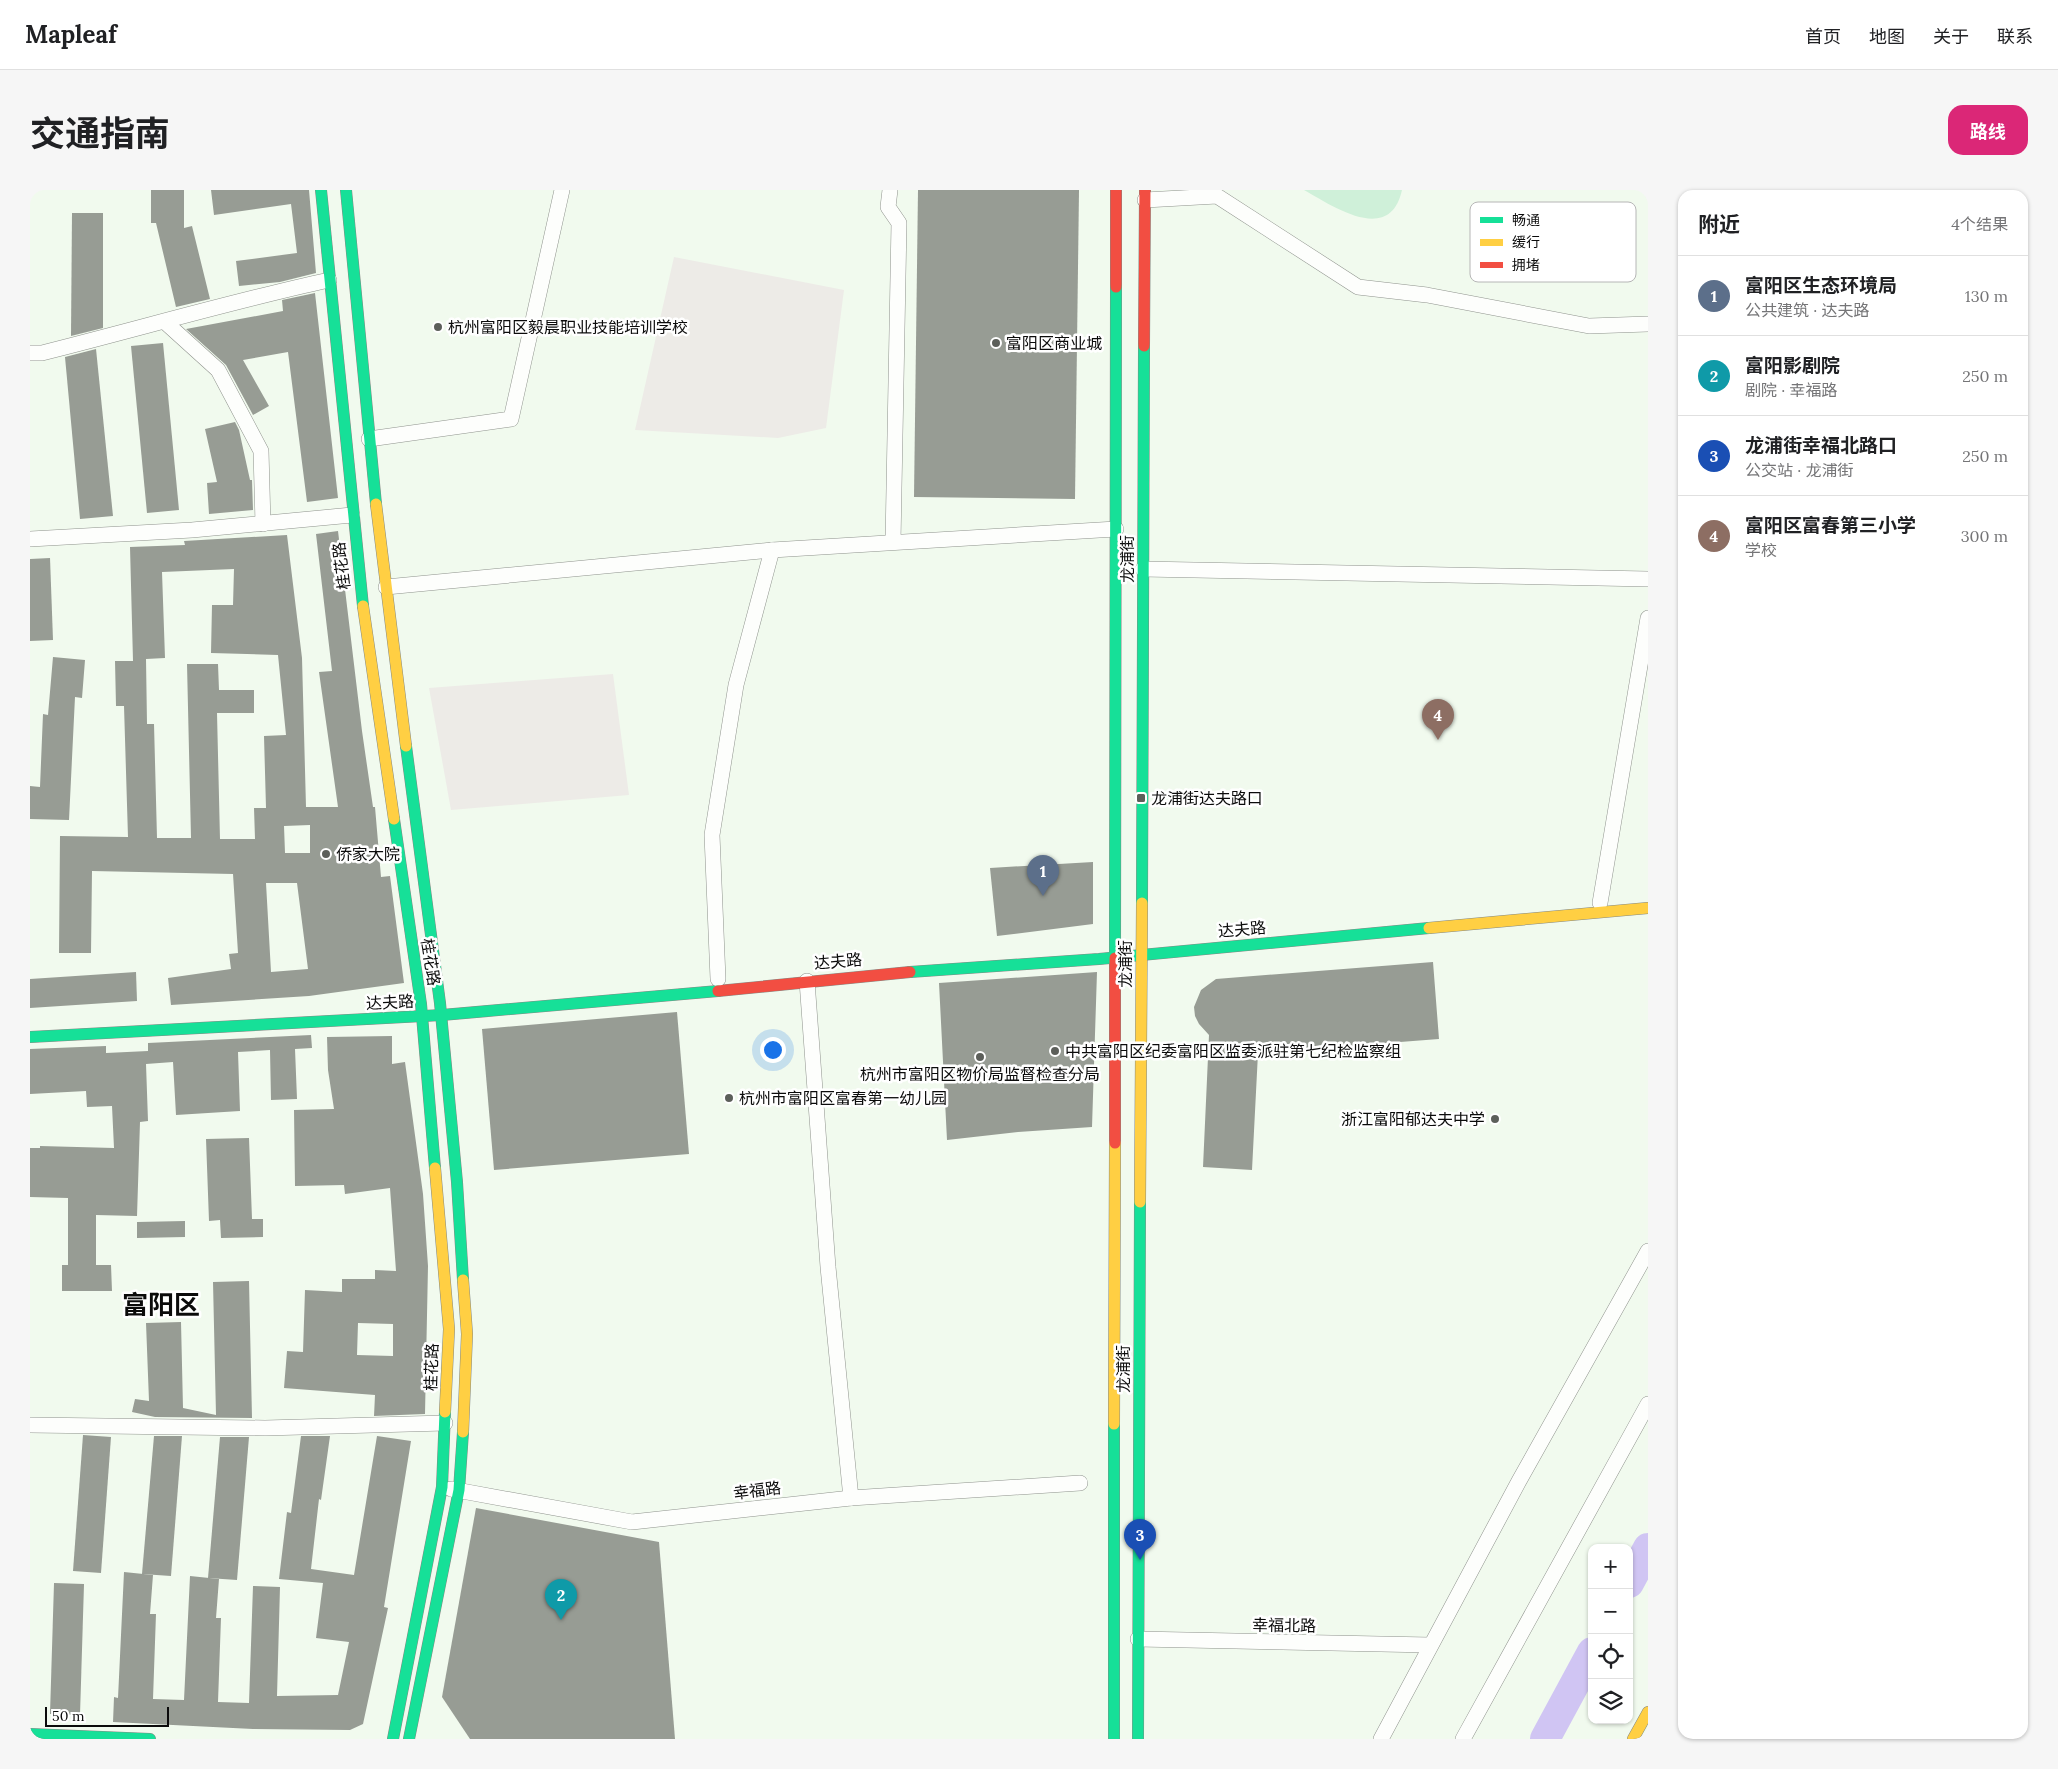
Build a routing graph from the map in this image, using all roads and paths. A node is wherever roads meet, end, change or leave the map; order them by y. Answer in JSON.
{"nodes":[{"id":1,"x":321,"y":190,"type":"edge"},
{"id":2,"x":346,"y":190,"type":"edge"},
{"id":3,"x":562,"y":190,"type":"edge"},
{"id":4,"x":890,"y":190,"type":"edge"},
{"id":5,"x":1116,"y":190,"type":"edge"},
{"id":6,"x":1145,"y":195,"type":"edge"},
{"id":7,"x":330,"y":280,"type":"junction"},
{"id":8,"x":165,"y":322,"type":"junction"},
{"id":9,"x":1648,"y":324,"type":"edge"},
{"id":10,"x":30,"y":353,"type":"edge"},
{"id":11,"x":368,"y":439,"type":"junction"},
{"id":12,"x":352,"y":516,"type":"junction"},
{"id":13,"x":263,"y":524,"type":"junction"},
{"id":14,"x":1116,"y":529,"type":"junction"},
{"id":15,"x":30,"y":539,"type":"edge"},
{"id":16,"x":893,"y":542,"type":"junction"},
{"id":17,"x":772,"y":550,"type":"junction"},
{"id":18,"x":1143,"y":570,"type":"junction"},
{"id":19,"x":1648,"y":579,"type":"edge"},
{"id":20,"x":386,"y":588,"type":"junction"},
{"id":21,"x":1648,"y":618,"type":"edge"},
{"id":22,"x":1648,"y":899,"type":"edge"},
{"id":23,"x":1600,"y":903,"type":"junction"},
{"id":24,"x":1648,"y":908,"type":"edge"},
{"id":25,"x":1247,"y":933,"type":"dead end"},
{"id":26,"x":1128,"y":943,"type":"junction"},
{"id":27,"x":984,"y":955,"type":"dead end"},
{"id":28,"x":1141,"y":955,"type":"junction"},
{"id":29,"x":1115,"y":957,"type":"junction"},
{"id":30,"x":866,"y":964,"type":"dead end"},
{"id":31,"x":808,"y":973,"type":"junction"},
{"id":32,"x":766,"y":974,"type":"dead end"},
{"id":33,"x":718,"y":979,"type":"junction"},
{"id":34,"x":569,"y":992,"type":"dead end"},
{"id":35,"x":445,"y":1002,"type":"junction"},
{"id":36,"x":411,"y":1005,"type":"junction"},
{"id":37,"x":442,"y":1015,"type":"junction"},
{"id":38,"x":422,"y":1016,"type":"junction"},
{"id":39,"x":30,"y":1027,"type":"edge"},
{"id":40,"x":30,"y":1037,"type":"edge"},
{"id":41,"x":1648,"y":1251,"type":"edge"},
{"id":42,"x":1648,"y":1404,"type":"edge"},
{"id":43,"x":445,"y":1423,"type":"junction"},
{"id":44,"x":30,"y":1424,"type":"edge"},
{"id":45,"x":1080,"y":1483,"type":"dead end"},
{"id":46,"x":442,"y":1487,"type":"junction"},
{"id":47,"x":459,"y":1490,"type":"junction"},
{"id":48,"x":851,"y":1498,"type":"junction"},
{"id":49,"x":1138,"y":1640,"type":"junction"},
{"id":50,"x":1430,"y":1645,"type":"junction"},
{"id":51,"x":1648,"y":1712,"type":"edge"},
{"id":52,"x":30,"y":1734,"type":"edge"},
{"id":53,"x":150,"y":1739,"type":"edge"},
{"id":54,"x":393,"y":1739,"type":"edge"},
{"id":55,"x":409,"y":1739,"type":"edge"},
{"id":56,"x":1114,"y":1739,"type":"edge"},
{"id":57,"x":1138,"y":1739,"type":"edge"},
{"id":58,"x":1381,"y":1739,"type":"edge"},
{"id":59,"x":1463,"y":1739,"type":"edge"},
{"id":60,"x":1633,"y":1739,"type":"edge"}],
"edges":[{"from":1,"to":7,"type":"main road","name":"桂花路"},
{"from":2,"to":11,"type":"main road"},
{"from":3,"to":11,"type":"street"},
{"from":4,"to":16,"type":"street"},
{"from":5,"to":14,"type":"main road","name":"龙浦街"},
{"from":6,"to":9,"type":"street"},
{"from":6,"to":18,"type":"main road","name":"龙浦街"},
{"from":7,"to":8,"type":"street"},
{"from":7,"to":12,"type":"main road","name":"桂花路"},
{"from":8,"to":10,"type":"street"},
{"from":8,"to":13,"type":"street"},
{"from":11,"to":20,"type":"main road"},
{"from":12,"to":13,"type":"street"},
{"from":12,"to":36,"type":"main road","name":"桂花路"},
{"from":13,"to":15,"type":"street"},
{"from":14,"to":16,"type":"street"},
{"from":14,"to":26,"type":"main road","name":"龙浦街"},
{"from":16,"to":17,"type":"street"},
{"from":17,"to":20,"type":"street"},
{"from":17,"to":33,"type":"street"},
{"from":18,"to":19,"type":"street"},
{"from":18,"to":26,"type":"main road","name":"龙浦街"},
{"from":20,"to":35,"type":"main road"},
{"from":21,"to":23,"type":"street"},
{"from":22,"to":23,"type":"main road","name":"达夫路"},
{"from":23,"to":25,"type":"main road","name":"达夫路"},
{"from":24,"to":28,"type":"main road","name":"达夫路"},
{"from":26,"to":28,"type":"main road","name":"龙浦街"},
{"from":26,"to":29,"type":"main road","name":"龙浦街"},
{"from":27,"to":30,"type":"main road","name":"达夫路"},
{"from":28,"to":29,"type":"main road","name":"达夫路"},
{"from":28,"to":49,"type":"main road","name":"龙浦街"},
{"from":29,"to":31,"type":"main road","name":"达夫路"},
{"from":29,"to":56,"type":"main road","name":"龙浦街"},
{"from":31,"to":37,"type":"main road","name":"达夫路"},
{"from":31,"to":48,"type":"street"},
{"from":32,"to":33,"type":"main road"},
{"from":33,"to":34,"type":"main road"},
{"from":35,"to":36,"type":"main road","name":"达夫路"},
{"from":35,"to":37,"type":"main road"},
{"from":36,"to":38,"type":"main road","name":"桂花路"},
{"from":36,"to":39,"type":"main road","name":"达夫路"},
{"from":37,"to":38,"type":"main road","name":"达夫路"},
{"from":37,"to":47,"type":"main road"},
{"from":38,"to":40,"type":"main road","name":"达夫路"},
{"from":38,"to":43,"type":"main road","name":"桂花路"},
{"from":41,"to":50,"type":"street"},
{"from":42,"to":59,"type":"street"},
{"from":43,"to":44,"type":"street"},
{"from":43,"to":46,"type":"main road","name":"桂花路"},
{"from":45,"to":48,"type":"street","name":"幸福路"},
{"from":46,"to":47,"type":"street","name":"幸福路"},
{"from":46,"to":54,"type":"main road","name":"桂花路"},
{"from":47,"to":48,"type":"street","name":"幸福路"},
{"from":47,"to":55,"type":"main road"},
{"from":49,"to":50,"type":"street","name":"幸福北路"},
{"from":49,"to":57,"type":"main road","name":"龙浦街"},
{"from":50,"to":58,"type":"street"},
{"from":51,"to":60,"type":"main road"},
{"from":52,"to":53,"type":"main road"}]}
